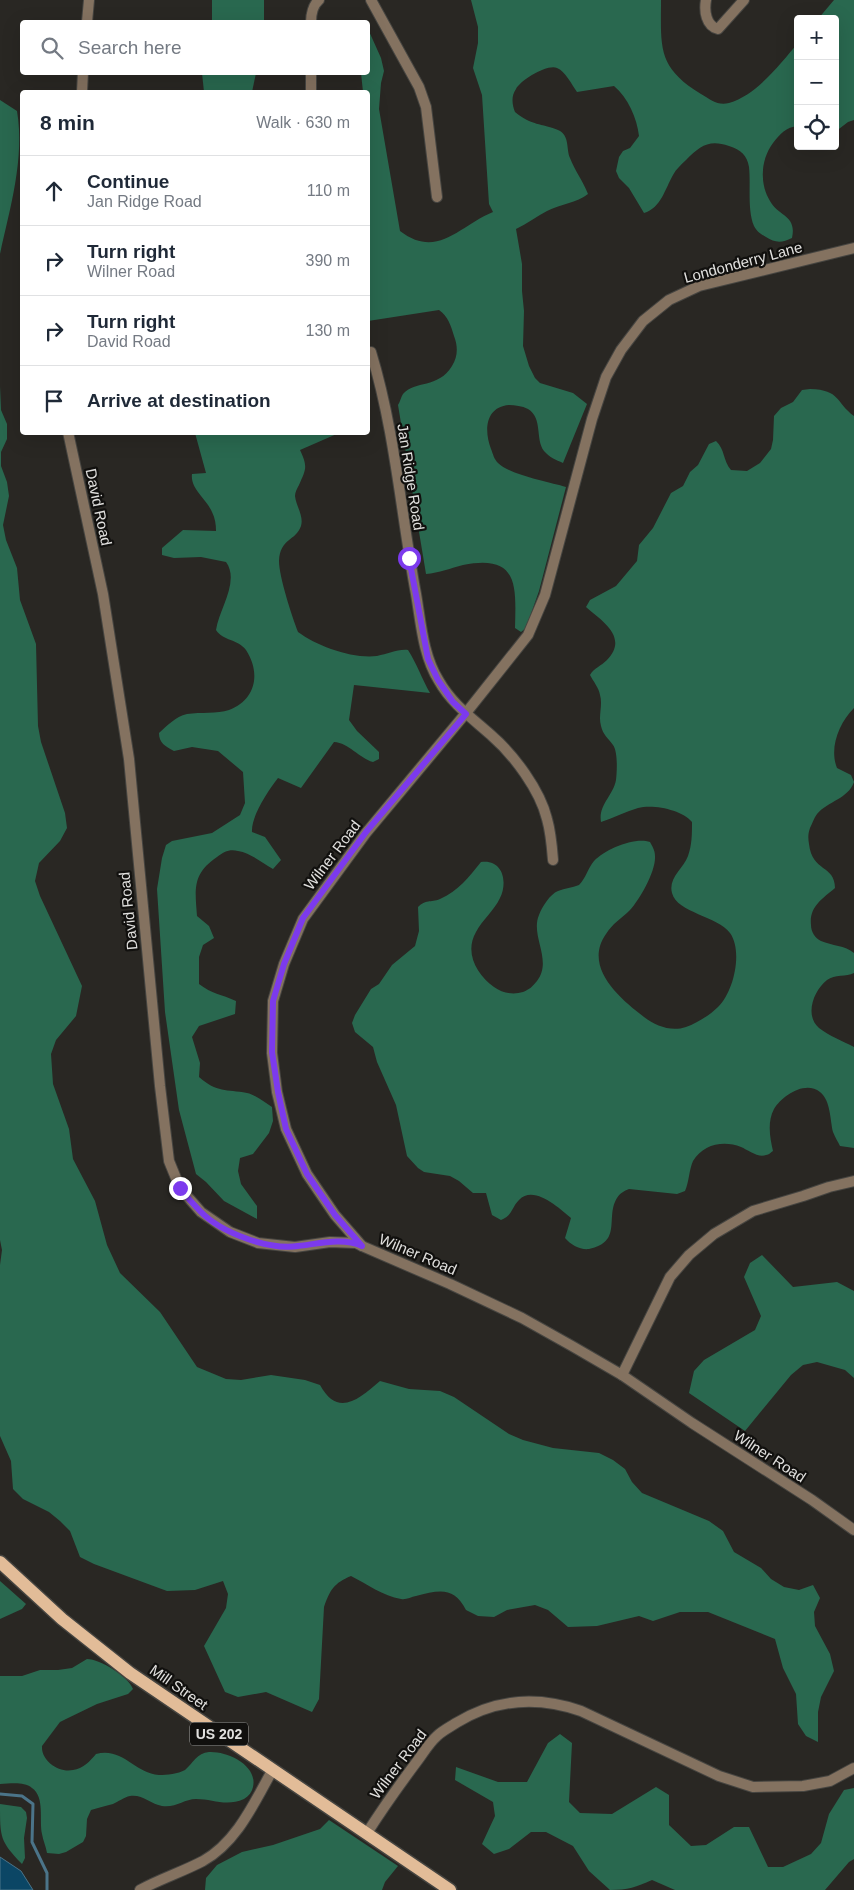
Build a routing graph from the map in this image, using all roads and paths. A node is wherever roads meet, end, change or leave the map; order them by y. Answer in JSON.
{"nodes":[{"id":1,"x":89,"y":0,"type":"edge"},
{"id":2,"x":319,"y":0,"type":"edge"},
{"id":3,"x":371,"y":0,"type":"edge"},
{"id":4,"x":706,"y":0,"type":"edge"},
{"id":5,"x":744,"y":0,"type":"edge"},
{"id":6,"x":87,"y":20,"type":"edge"},
{"id":7,"x":311,"y":20,"type":"edge"},
{"id":8,"x":83,"y":75,"type":"edge"},
{"id":9,"x":311,"y":75,"type":"edge"},
{"id":10,"x":82,"y":90,"type":"edge"},
{"id":11,"x":311,"y":90,"type":"edge"},
{"id":12,"x":436,"y":197,"type":"dead end"},
{"id":13,"x":854,"y":248,"type":"edge"},
{"id":14,"x":371,"y":352,"type":"dead end"},
{"id":15,"x":69,"y":435,"type":"edge"},
{"id":16,"x":576,"y":481,"type":"joint"},
{"id":17,"x":466,"y":714,"type":"junction"},
{"id":18,"x":553,"y":860,"type":"dead end"},
{"id":19,"x":854,"y":1181,"type":"edge"},
{"id":20,"x":362,"y":1246,"type":"junction"},
{"id":21,"x":622,"y":1375,"type":"junction"},
{"id":22,"x":854,"y":1530,"type":"edge"},
{"id":23,"x":0,"y":1562,"type":"edge"},
{"id":24,"x":854,"y":1768,"type":"edge"},
{"id":25,"x":272,"y":1771,"type":"junction"},
{"id":26,"x":367,"y":1833,"type":"junction"},
{"id":27,"x":140,"y":1890,"type":"edge"},
{"id":28,"x":450,"y":1890,"type":"edge"}],
"edges":[{"from":1,"to":6,"type":"street"},
{"from":2,"to":7,"type":"street"},
{"from":3,"to":12,"type":"street"},
{"from":4,"to":5,"type":"street"},
{"from":8,"to":10,"type":"street"},
{"from":9,"to":11,"type":"street"},
{"from":13,"to":16,"type":"street","name":"Londonderry Lane"},
{"from":14,"to":17,"type":"street","name":"Jan Ridge Road"},
{"from":15,"to":20,"type":"street","name":"David Road"},
{"from":16,"to":17,"type":"street","name":"Wilner Road"},
{"from":17,"to":18,"type":"street","name":"Jan Ridge Road"},
{"from":17,"to":20,"type":"street","name":"Wilner Road"},
{"from":19,"to":21,"type":"street"},
{"from":20,"to":21,"type":"street","name":"Wilner Road"},
{"from":21,"to":22,"type":"street","name":"Wilner Road"},
{"from":23,"to":25,"type":"main road","name":"Mill Street","number":"US 202"},
{"from":24,"to":26,"type":"street","name":"Wilner Road"},
{"from":25,"to":26,"type":"main road","name":"Mill Street","number":"US 202"},
{"from":25,"to":27,"type":"street"},
{"from":26,"to":28,"type":"main road","name":"Mill Street","number":"US 202"}]}
